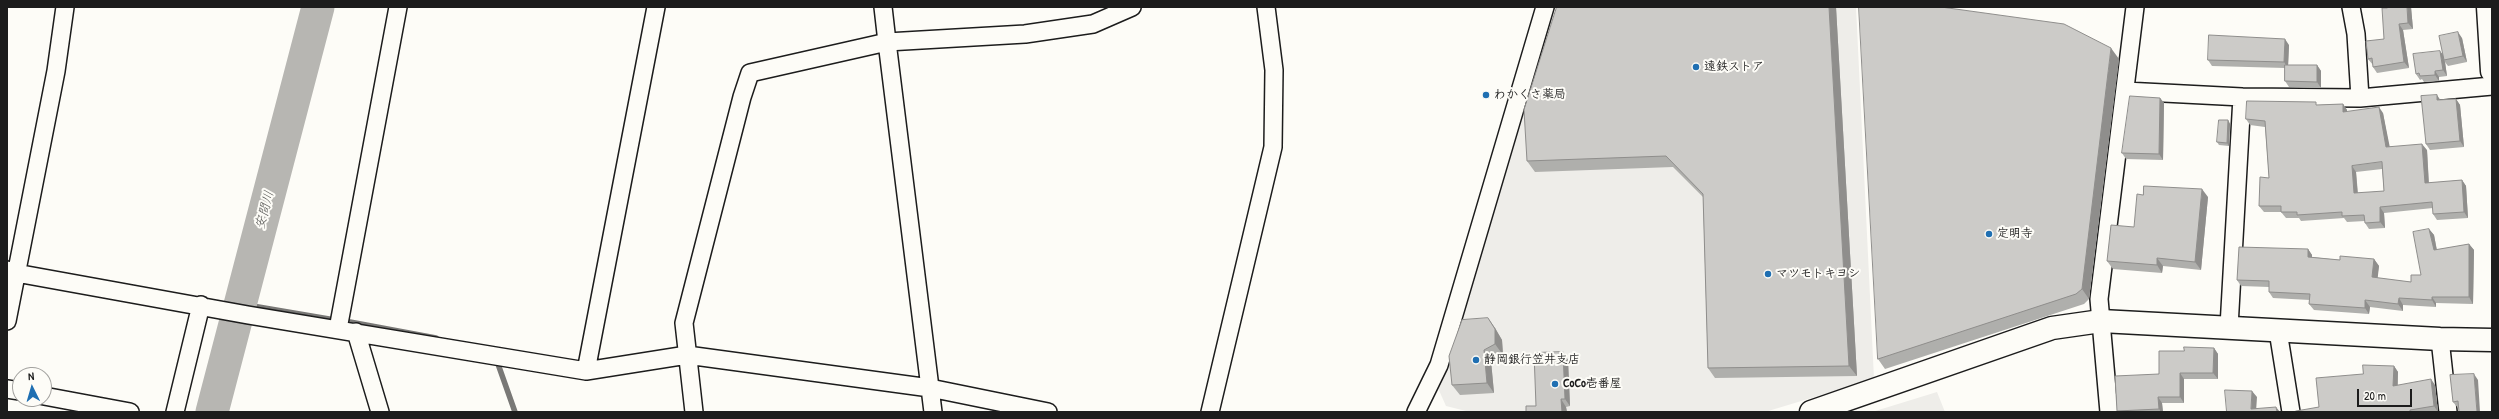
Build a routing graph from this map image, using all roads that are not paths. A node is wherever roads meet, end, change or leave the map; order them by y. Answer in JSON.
{"nodes":[{"id":1,"x":65,"y":7,"type":"edge"},
{"id":2,"x":398,"y":7,"type":"edge"},
{"id":3,"x":656,"y":7,"type":"edge"},
{"id":4,"x":883,"y":7,"type":"edge"},
{"id":5,"x":1132,"y":7,"type":"edge"},
{"id":6,"x":1266,"y":7,"type":"edge"},
{"id":7,"x":1545,"y":7,"type":"edge"},
{"id":8,"x":2135,"y":7,"type":"edge"},
{"id":9,"x":2351,"y":7,"type":"edge"},
{"id":10,"x":2488,"y":7,"type":"edge"},
{"id":11,"x":887,"y":42,"type":"junction"},
{"id":12,"x":2492,"y":71,"type":"edge"},
{"id":13,"x":2492,"y":86,"type":"edge"},
{"id":14,"x":2125,"y":91,"type":"junction"},
{"id":15,"x":2242,"y":97,"type":"junction"},
{"id":16,"x":2360,"y":98,"type":"junction"},
{"id":17,"x":12,"y":272,"type":"edge"},
{"id":18,"x":201,"y":305,"type":"junction"},
{"id":19,"x":2101,"y":320,"type":"junction"},
{"id":20,"x":7,"y":321,"type":"edge"},
{"id":21,"x":2229,"y":327,"type":"junction"},
{"id":22,"x":338,"y":329,"type":"junction"},
{"id":23,"x":2278,"y":331,"type":"junction"},
{"id":24,"x":356,"y":332,"type":"junction"},
{"id":25,"x":2440,"y":339,"type":"junction"},
{"id":26,"x":2492,"y":340,"type":"edge"},
{"id":27,"x":687,"y":355,"type":"junction"},
{"id":28,"x":586,"y":370,"type":"junction"},
{"id":29,"x":930,"y":388,"type":"junction"},
{"id":30,"x":52,"y":397,"type":"edge"},
{"id":31,"x":130,"y":412,"type":"edge"},
{"id":32,"x":175,"y":412,"type":"edge"},
{"id":33,"x":380,"y":412,"type":"edge"},
{"id":34,"x":694,"y":412,"type":"edge"},
{"id":35,"x":933,"y":412,"type":"edge"},
{"id":36,"x":1048,"y":412,"type":"edge"},
{"id":37,"x":1210,"y":412,"type":"edge"},
{"id":38,"x":1416,"y":412,"type":"edge"},
{"id":39,"x":1811,"y":412,"type":"edge"},
{"id":40,"x":2109,"y":412,"type":"edge"},
{"id":41,"x":2291,"y":412,"type":"edge"},
{"id":42,"x":2448,"y":412,"type":"edge"}],
"edges":[{"from":1,"to":17,"type":"street"},
{"from":2,"to":22,"type":"street"},
{"from":3,"to":28,"type":"street"},
{"from":4,"to":11,"type":"street"},
{"from":5,"to":11,"type":"street"},
{"from":6,"to":37,"type":"street"},
{"from":7,"to":38,"type":"street"},
{"from":8,"to":14,"type":"street"},
{"from":9,"to":16,"type":"street"},
{"from":10,"to":12,"type":"street"},
{"from":11,"to":27,"type":"street"},
{"from":11,"to":29,"type":"street"},
{"from":13,"to":16,"type":"street"},
{"from":14,"to":15,"type":"street"},
{"from":14,"to":19,"type":"street"},
{"from":15,"to":16,"type":"street"},
{"from":15,"to":21,"type":"street"},
{"from":17,"to":18,"type":"street"},
{"from":17,"to":20,"type":"street"},
{"from":18,"to":22,"type":"street"},
{"from":18,"to":32,"type":"street"},
{"from":19,"to":21,"type":"street"},
{"from":19,"to":39,"type":"street"},
{"from":19,"to":40,"type":"street"},
{"from":21,"to":23,"type":"street"},
{"from":22,"to":24,"type":"street"},
{"from":23,"to":25,"type":"street"},
{"from":23,"to":41,"type":"street"},
{"from":24,"to":28,"type":"street"},
{"from":24,"to":33,"type":"street"},
{"from":25,"to":26,"type":"street"},
{"from":25,"to":42,"type":"street"},
{"from":27,"to":28,"type":"street"},
{"from":27,"to":29,"type":"street"},
{"from":27,"to":34,"type":"street"},
{"from":29,"to":35,"type":"street"},
{"from":29,"to":36,"type":"street"},
{"from":30,"to":31,"type":"street"}]}
